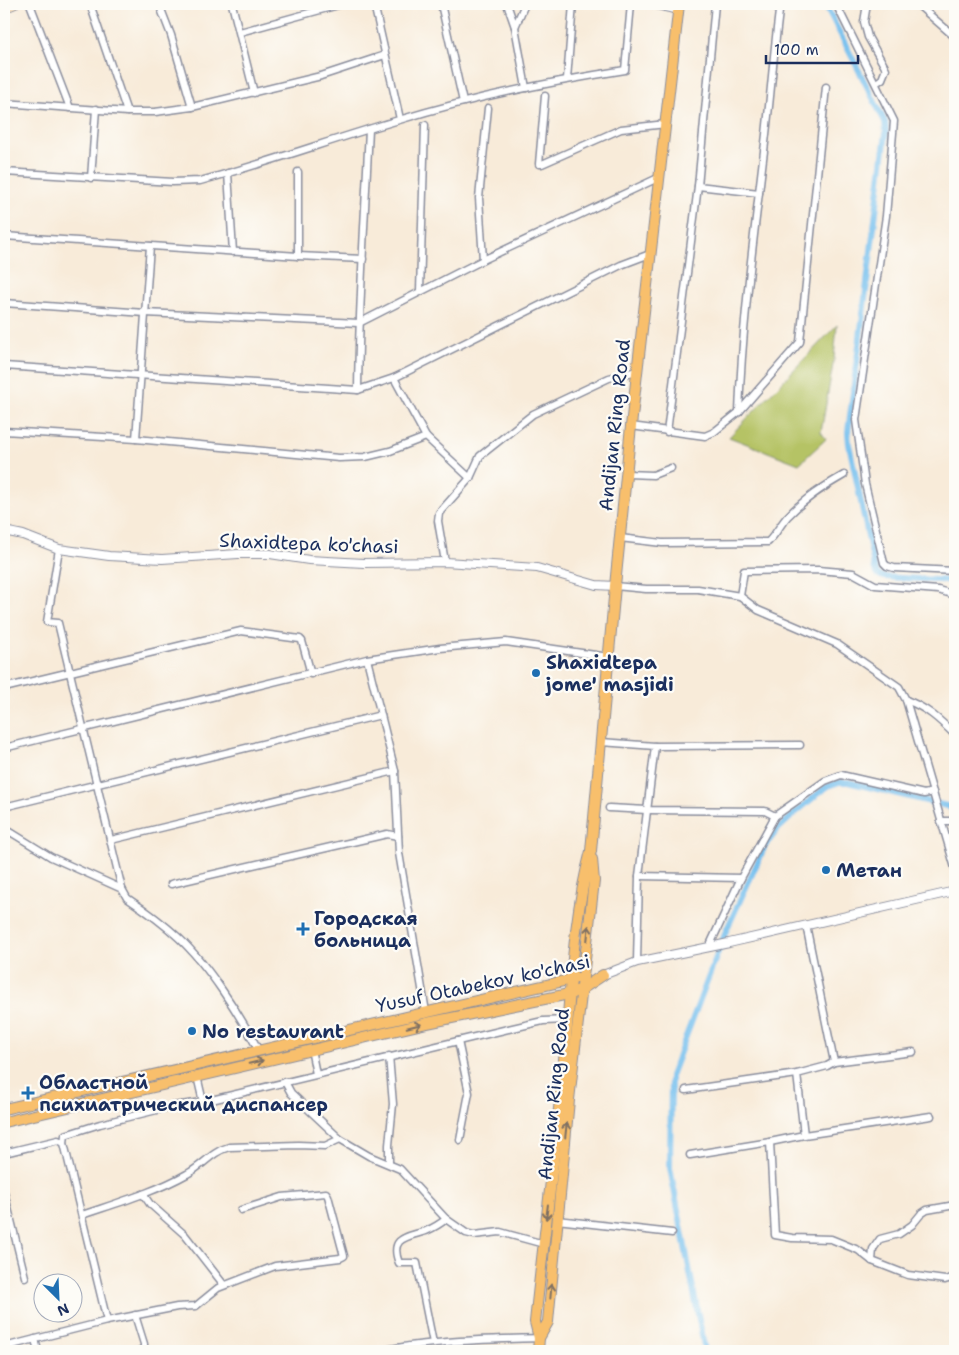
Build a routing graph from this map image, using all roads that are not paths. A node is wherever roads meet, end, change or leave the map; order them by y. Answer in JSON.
{"nodes":[{"id":1,"x":14,"y":4,"type":"edge"},
{"id":2,"x":30,"y":4,"type":"edge"},
{"id":3,"x":90,"y":4,"type":"edge"},
{"id":4,"x":159,"y":4,"type":"edge"},
{"id":5,"x":232,"y":4,"type":"edge"},
{"id":6,"x":342,"y":4,"type":"edge"},
{"id":7,"x":374,"y":4,"type":"edge"},
{"id":8,"x":440,"y":4,"type":"edge"},
{"id":9,"x":507,"y":4,"type":"edge"},
{"id":10,"x":526,"y":4,"type":"edge"},
{"id":11,"x":573,"y":4,"type":"edge"},
{"id":12,"x":631,"y":4,"type":"edge"},
{"id":13,"x":650,"y":4,"type":"edge"},
{"id":14,"x":715,"y":4,"type":"edge"},
{"id":15,"x":780,"y":4,"type":"edge"},
{"id":16,"x":836,"y":4,"type":"edge"},
{"id":17,"x":867,"y":4,"type":"edge"},
{"id":18,"x":917,"y":4,"type":"edge"},
{"id":19,"x":679,"y":7,"type":"edge"},
{"id":20,"x":4,"y":8,"type":"edge"},
{"id":21,"x":515,"y":27,"type":"junction"},
{"id":22,"x":240,"y":32,"type":"junction"},
{"id":23,"x":955,"y":37,"type":"edge"},
{"id":24,"x":385,"y":55,"type":"junction"},
{"id":25,"x":566,"y":79,"type":"junction"},
{"id":26,"x":876,"y":83,"type":"junction"},
{"id":27,"x":826,"y":87,"type":"dead end"},
{"id":28,"x":526,"y":88,"type":"junction"},
{"id":29,"x":254,"y":93,"type":"junction"},
{"id":30,"x":545,"y":96,"type":"dead end"},
{"id":31,"x":5,"y":101,"type":"edge"},
{"id":32,"x":464,"y":102,"type":"junction"},
{"id":33,"x":192,"y":107,"type":"junction"},
{"id":34,"x":70,"y":108,"type":"junction"},
{"id":35,"x":488,"y":108,"type":"dead end"},
{"id":36,"x":96,"y":110,"type":"junction"},
{"id":37,"x":127,"y":112,"type":"junction"},
{"id":38,"x":400,"y":119,"type":"junction"},
{"id":39,"x":666,"y":124,"type":"junction"},
{"id":40,"x":424,"y":125,"type":"dead end"},
{"id":41,"x":368,"y":130,"type":"junction"},
{"id":42,"x":4,"y":172,"type":"edge"},
{"id":43,"x":298,"y":172,"type":"dead end"},
{"id":44,"x":228,"y":173,"type":"junction"},
{"id":45,"x":661,"y":176,"type":"junction"},
{"id":46,"x":91,"y":178,"type":"junction"},
{"id":47,"x":698,"y":186,"type":"junction"},
{"id":48,"x":759,"y":192,"type":"junction"},
{"id":49,"x":4,"y":236,"type":"edge"},
{"id":50,"x":150,"y":246,"type":"junction"},
{"id":51,"x":233,"y":252,"type":"junction"},
{"id":52,"x":650,"y":254,"type":"junction"},
{"id":53,"x":298,"y":256,"type":"junction"},
{"id":54,"x":363,"y":259,"type":"junction"},
{"id":55,"x":483,"y":260,"type":"junction"},
{"id":56,"x":420,"y":291,"type":"junction"},
{"id":57,"x":4,"y":302,"type":"edge"},
{"id":58,"x":145,"y":313,"type":"junction"},
{"id":59,"x":359,"y":323,"type":"junction"},
{"id":60,"x":4,"y":366,"type":"edge"},
{"id":61,"x":637,"y":371,"type":"junction"},
{"id":62,"x":141,"y":376,"type":"junction"},
{"id":63,"x":394,"y":378,"type":"junction"},
{"id":64,"x":358,"y":390,"type":"junction"},
{"id":65,"x":739,"y":412,"type":"junction"},
{"id":66,"x":632,"y":426,"type":"junction"},
{"id":67,"x":4,"y":431,"type":"edge"},
{"id":68,"x":667,"y":432,"type":"junction"},
{"id":69,"x":426,"y":437,"type":"junction"},
{"id":70,"x":136,"y":439,"type":"junction"},
{"id":71,"x":671,"y":468,"type":"dead end"},
{"id":72,"x":626,"y":474,"type":"junction"},
{"id":73,"x":844,"y":475,"type":"dead end"},
{"id":74,"x":470,"y":478,"type":"junction"},
{"id":75,"x":4,"y":531,"type":"edge"},
{"id":76,"x":620,"y":538,"type":"junction"},
{"id":77,"x":60,"y":549,"type":"junction"},
{"id":78,"x":445,"y":562,"type":"junction"},
{"id":79,"x":955,"y":571,"type":"edge"},
{"id":80,"x":615,"y":586,"type":"junction"},
{"id":81,"x":955,"y":595,"type":"edge"},
{"id":82,"x":740,"y":596,"type":"junction"},
{"id":83,"x":609,"y":657,"type":"junction"},
{"id":84,"x":367,"y":660,"type":"junction"},
{"id":85,"x":71,"y":672,"type":"junction"},
{"id":86,"x":311,"y":674,"type":"junction"},
{"id":87,"x":4,"y":688,"type":"edge"},
{"id":88,"x":906,"y":700,"type":"junction"},
{"id":89,"x":381,"y":715,"type":"junction"},
{"id":90,"x":84,"y":728,"type":"junction"},
{"id":91,"x":955,"y":735,"type":"edge"},
{"id":92,"x":601,"y":742,"type":"junction"},
{"id":93,"x":800,"y":745,"type":"dead end"},
{"id":94,"x":655,"y":746,"type":"junction"},
{"id":95,"x":4,"y":748,"type":"edge"},
{"id":96,"x":395,"y":771,"type":"junction"},
{"id":97,"x":97,"y":784,"type":"junction"},
{"id":98,"x":934,"y":794,"type":"junction"},
{"id":99,"x":4,"y":807,"type":"edge"},
{"id":100,"x":609,"y":808,"type":"dead end"},
{"id":101,"x":647,"y":810,"type":"junction"},
{"id":102,"x":775,"y":816,"type":"junction"},
{"id":103,"x":941,"y":818,"type":"junction"},
{"id":104,"x":955,"y":821,"type":"edge"},
{"id":105,"x":4,"y":828,"type":"edge"},
{"id":106,"x":398,"y":836,"type":"junction"},
{"id":107,"x":111,"y":840,"type":"junction"},
{"id":108,"x":591,"y":851,"type":"junction"},
{"id":109,"x":955,"y":868,"type":"edge"},
{"id":110,"x":639,"y":876,"type":"junction"},
{"id":111,"x":740,"y":878,"type":"junction"},
{"id":112,"x":170,"y":884,"type":"dead end"},
{"id":113,"x":122,"y":889,"type":"junction"},
{"id":114,"x":955,"y":891,"type":"edge"},
{"id":115,"x":806,"y":925,"type":"junction"},
{"id":116,"x":711,"y":946,"type":"junction"},
{"id":117,"x":637,"y":962,"type":"junction"},
{"id":118,"x":603,"y":975,"type":"junction"},
{"id":119,"x":583,"y":977,"type":"junction"},
{"id":120,"x":572,"y":980,"type":"junction"},
{"id":121,"x":582,"y":989,"type":"junction"},
{"id":122,"x":569,"y":994,"type":"junction"},
{"id":123,"x":426,"y":1012,"type":"junction"},
{"id":124,"x":568,"y":1020,"type":"junction"},
{"id":125,"x":458,"y":1041,"type":"junction"},
{"id":126,"x":311,"y":1050,"type":"junction"},
{"id":127,"x":259,"y":1051,"type":"junction"},
{"id":128,"x":913,"y":1052,"type":"dead end"},
{"id":129,"x":389,"y":1056,"type":"junction"},
{"id":130,"x":834,"y":1062,"type":"junction"},
{"id":131,"x":316,"y":1074,"type":"junction"},
{"id":132,"x":796,"y":1074,"type":"junction"},
{"id":133,"x":197,"y":1076,"type":"junction"},
{"id":134,"x":285,"y":1082,"type":"junction"},
{"id":135,"x":686,"y":1090,"type":"dead end"},
{"id":136,"x":203,"y":1102,"type":"junction"},
{"id":137,"x":4,"y":1109,"type":"edge"},
{"id":138,"x":931,"y":1116,"type":"dead end"},
{"id":139,"x":4,"y":1122,"type":"edge"},
{"id":140,"x":804,"y":1135,"type":"junction"},
{"id":141,"x":340,"y":1139,"type":"junction"},
{"id":142,"x":460,"y":1140,"type":"dead end"},
{"id":143,"x":770,"y":1142,"type":"junction"},
{"id":144,"x":64,"y":1143,"type":"junction"},
{"id":145,"x":4,"y":1153,"type":"edge"},
{"id":146,"x":690,"y":1155,"type":"dead end"},
{"id":147,"x":389,"y":1163,"type":"junction"},
{"id":148,"x":4,"y":1192,"type":"edge"},
{"id":149,"x":142,"y":1194,"type":"junction"},
{"id":150,"x":955,"y":1205,"type":"edge"},
{"id":151,"x":241,"y":1210,"type":"dead end"},
{"id":152,"x":82,"y":1215,"type":"junction"},
{"id":153,"x":446,"y":1219,"type":"junction"},
{"id":154,"x":558,"y":1220,"type":"junction"},
{"id":155,"x":672,"y":1233,"type":"dead end"},
{"id":156,"x":544,"y":1244,"type":"junction"},
{"id":157,"x":872,"y":1261,"type":"junction"},
{"id":158,"x":955,"y":1276,"type":"edge"},
{"id":159,"x":25,"y":1277,"type":"dead end"},
{"id":160,"x":224,"y":1285,"type":"junction"},
{"id":161,"x":135,"y":1315,"type":"junction"},
{"id":162,"x":107,"y":1321,"type":"junction"},
{"id":163,"x":539,"y":1338,"type":"junction"},
{"id":164,"x":35,"y":1339,"type":"junction"},
{"id":165,"x":433,"y":1343,"type":"junction"},
{"id":166,"x":4,"y":1347,"type":"edge"},
{"id":167,"x":38,"y":1351,"type":"edge"},
{"id":168,"x":139,"y":1351,"type":"edge"},
{"id":169,"x":380,"y":1351,"type":"edge"},
{"id":170,"x":538,"y":1351,"type":"edge"}],
"edges":[{"from":1,"to":20,"type":"main road"},
{"from":2,"to":34,"type":"street"},
{"from":3,"to":37,"type":"street"},
{"from":4,"to":33,"type":"street"},
{"from":5,"to":22,"type":"street"},
{"from":6,"to":22,"type":"street"},
{"from":7,"to":24,"type":"street"},
{"from":8,"to":32,"type":"street"},
{"from":9,"to":21,"type":"street"},
{"from":10,"to":21,"type":"street"},
{"from":11,"to":25,"type":"street"},
{"from":12,"to":25,"type":"street"},
{"from":13,"to":19,"type":"street"},
{"from":14,"to":47,"type":"street"},
{"from":15,"to":48,"type":"street"},
{"from":16,"to":26,"type":"street"},
{"from":17,"to":26,"type":"street"},
{"from":18,"to":23,"type":"street"},
{"from":19,"to":39,"type":"main road","name":"Andijan Ring Road"},
{"from":21,"to":28,"type":"street"},
{"from":22,"to":29,"type":"street"},
{"from":24,"to":29,"type":"street"},
{"from":24,"to":38,"type":"street"},
{"from":25,"to":28,"type":"street"},
{"from":26,"to":79,"type":"street"},
{"from":27,"to":65,"type":"street"},
{"from":28,"to":32,"type":"street"},
{"from":29,"to":33,"type":"street"},
{"from":30,"to":39,"type":"street"},
{"from":31,"to":34,"type":"street"},
{"from":32,"to":38,"type":"street"},
{"from":33,"to":37,"type":"street"},
{"from":34,"to":36,"type":"street"},
{"from":35,"to":55,"type":"street"},
{"from":36,"to":37,"type":"street"},
{"from":36,"to":46,"type":"street"},
{"from":38,"to":41,"type":"street"},
{"from":39,"to":45,"type":"main road","name":"Andijan Ring Road"},
{"from":40,"to":56,"type":"street"},
{"from":41,"to":44,"type":"street"},
{"from":41,"to":54,"type":"street"},
{"from":42,"to":46,"type":"street"},
{"from":43,"to":53,"type":"street"},
{"from":44,"to":46,"type":"street"},
{"from":44,"to":51,"type":"street"},
{"from":45,"to":52,"type":"main road","name":"Andijan Ring Road"},
{"from":45,"to":55,"type":"street"},
{"from":47,"to":48,"type":"street"},
{"from":47,"to":68,"type":"street"},
{"from":48,"to":65,"type":"street"},
{"from":49,"to":50,"type":"street"},
{"from":50,"to":51,"type":"street"},
{"from":50,"to":58,"type":"street"},
{"from":51,"to":53,"type":"street"},
{"from":52,"to":61,"type":"main road","name":"Andijan Ring Road"},
{"from":52,"to":63,"type":"street"},
{"from":53,"to":54,"type":"street"},
{"from":54,"to":59,"type":"street"},
{"from":55,"to":56,"type":"street"},
{"from":56,"to":59,"type":"street"},
{"from":57,"to":58,"type":"street"},
{"from":58,"to":59,"type":"street"},
{"from":58,"to":62,"type":"street"},
{"from":59,"to":64,"type":"street"},
{"from":60,"to":62,"type":"street"},
{"from":61,"to":66,"type":"main road","name":"Andijan Ring Road"},
{"from":61,"to":74,"type":"street"},
{"from":62,"to":64,"type":"street"},
{"from":62,"to":70,"type":"street"},
{"from":63,"to":64,"type":"street"},
{"from":63,"to":69,"type":"street"},
{"from":65,"to":68,"type":"street"},
{"from":66,"to":68,"type":"street"},
{"from":66,"to":72,"type":"main road","name":"Andijan Ring Road"},
{"from":67,"to":70,"type":"street"},
{"from":69,"to":70,"type":"street"},
{"from":69,"to":74,"type":"street"},
{"from":71,"to":72,"type":"street"},
{"from":72,"to":76,"type":"main road","name":"Andijan Ring Road"},
{"from":73,"to":76,"type":"street"},
{"from":74,"to":78,"type":"street"},
{"from":75,"to":77,"type":"street","name":"Shaxidtepa ko'chasi"},
{"from":76,"to":80,"type":"main road","name":"Andijan Ring Road"},
{"from":77,"to":78,"type":"street","name":"Shaxidtepa ko'chasi"},
{"from":77,"to":85,"type":"street"},
{"from":78,"to":80,"type":"street","name":"Shaxidtepa ko'chasi"},
{"from":80,"to":82,"type":"street"},
{"from":80,"to":83,"type":"main road","name":"Andijan Ring Road"},
{"from":81,"to":82,"type":"street"},
{"from":82,"to":88,"type":"street"},
{"from":83,"to":84,"type":"street"},
{"from":83,"to":92,"type":"main road","name":"Andijan Ring Road"},
{"from":84,"to":86,"type":"street"},
{"from":84,"to":89,"type":"street"},
{"from":85,"to":86,"type":"street"},
{"from":85,"to":87,"type":"street"},
{"from":85,"to":90,"type":"street"},
{"from":86,"to":90,"type":"street"},
{"from":88,"to":91,"type":"street"},
{"from":88,"to":98,"type":"street"},
{"from":89,"to":96,"type":"street"},
{"from":89,"to":97,"type":"street"},
{"from":90,"to":95,"type":"street"},
{"from":90,"to":97,"type":"street"},
{"from":92,"to":94,"type":"street"},
{"from":92,"to":108,"type":"main road","name":"Andijan Ring Road"},
{"from":93,"to":94,"type":"street"},
{"from":94,"to":101,"type":"street"},
{"from":96,"to":106,"type":"street"},
{"from":96,"to":107,"type":"street"},
{"from":97,"to":99,"type":"street"},
{"from":97,"to":107,"type":"street"},
{"from":98,"to":102,"type":"street"},
{"from":98,"to":103,"type":"street"},
{"from":100,"to":101,"type":"street"},
{"from":101,"to":102,"type":"street"},
{"from":101,"to":110,"type":"street"},
{"from":102,"to":111,"type":"street"},
{"from":103,"to":104,"type":"street"},
{"from":103,"to":109,"type":"street"},
{"from":105,"to":113,"type":"street"},
{"from":106,"to":112,"type":"street"},
{"from":106,"to":123,"type":"street"},
{"from":107,"to":113,"type":"street"},
{"from":119,"to":108,"type":"main road","name":"Andijan Ring Road","one_way":true},
{"from":108,"to":120,"type":"main road","name":"Andijan Ring Road"},
{"from":110,"to":111,"type":"street"},
{"from":110,"to":117,"type":"street"},
{"from":111,"to":116,"type":"street"},
{"from":113,"to":127,"type":"street"},
{"from":114,"to":115,"type":"street"},
{"from":115,"to":116,"type":"street"},
{"from":115,"to":130,"type":"street"},
{"from":116,"to":117,"type":"street"},
{"from":117,"to":118,"type":"street"},
{"from":118,"to":119,"type":"main road","name":"Yusuf Otabekov ko'chasi"},
{"from":118,"to":121,"type":"main road","name":"Yusuf Otabekov ko'chasi"},
{"from":119,"to":120,"type":"main road","name":"Yusuf Otabekov ko'chasi"},
{"from":119,"to":121,"type":"main road","name":"Andijan Ring Road"},
{"from":120,"to":122,"type":"main road","name":"Andijan Ring Road"},
{"from":120,"to":123,"type":"main road","name":"Yusuf Otabekov ko'chasi"},
{"from":121,"to":122,"type":"main road","name":"Yusuf Otabekov ko'chasi"},
{"from":154,"to":121,"type":"main road","name":"Andijan Ring Road","one_way":true},
{"from":122,"to":124,"type":"main road","name":"Andijan Ring Road"},
{"from":126,"to":122,"type":"main road","name":"Yusuf Otabekov ko'chasi","one_way":true},
{"from":123,"to":127,"type":"main road","name":"Yusuf Otabekov ko'chasi"},
{"from":124,"to":125,"type":"street"},
{"from":124,"to":156,"type":"main road","name":"Andijan Ring Road","one_way":true},
{"from":125,"to":129,"type":"street"},
{"from":125,"to":142,"type":"street"},
{"from":126,"to":131,"type":"street"},
{"from":133,"to":126,"type":"main road","name":"Yusuf Otabekov ko'chasi","one_way":true},
{"from":127,"to":137,"type":"main road","name":"Yusuf Otabekov ko'chasi"},
{"from":128,"to":130,"type":"street"},
{"from":129,"to":131,"type":"street"},
{"from":129,"to":147,"type":"street"},
{"from":130,"to":132,"type":"street"},
{"from":131,"to":134,"type":"street"},
{"from":132,"to":135,"type":"street"},
{"from":132,"to":140,"type":"street"},
{"from":133,"to":136,"type":"street"},
{"from":133,"to":139,"type":"main road","name":"Yusuf Otabekov ko'chasi"},
{"from":134,"to":136,"type":"street"},
{"from":134,"to":141,"type":"street"},
{"from":136,"to":144,"type":"street"},
{"from":138,"to":140,"type":"street"},
{"from":140,"to":143,"type":"street"},
{"from":141,"to":147,"type":"street"},
{"from":141,"to":149,"type":"street"},
{"from":143,"to":146,"type":"street"},
{"from":143,"to":157,"type":"street"},
{"from":144,"to":145,"type":"street"},
{"from":144,"to":152,"type":"street"},
{"from":147,"to":153,"type":"street"},
{"from":148,"to":159,"type":"street"},
{"from":149,"to":152,"type":"street"},
{"from":149,"to":160,"type":"street"},
{"from":150,"to":157,"type":"street"},
{"from":151,"to":160,"type":"street"},
{"from":152,"to":162,"type":"street"},
{"from":153,"to":156,"type":"street"},
{"from":153,"to":165,"type":"street"},
{"from":154,"to":155,"type":"street"},
{"from":163,"to":154,"type":"main road","name":"Andijan Ring Road","one_way":true},
{"from":156,"to":163,"type":"main road","name":"Andijan Ring Road"},
{"from":157,"to":158,"type":"street"},
{"from":160,"to":161,"type":"street"},
{"from":161,"to":162,"type":"street"},
{"from":161,"to":168,"type":"street"},
{"from":162,"to":164,"type":"street"},
{"from":163,"to":165,"type":"street"},
{"from":163,"to":170,"type":"main road","name":"Andijan Ring Road"},
{"from":164,"to":166,"type":"street"},
{"from":164,"to":167,"type":"street"},
{"from":165,"to":169,"type":"street"}]}
